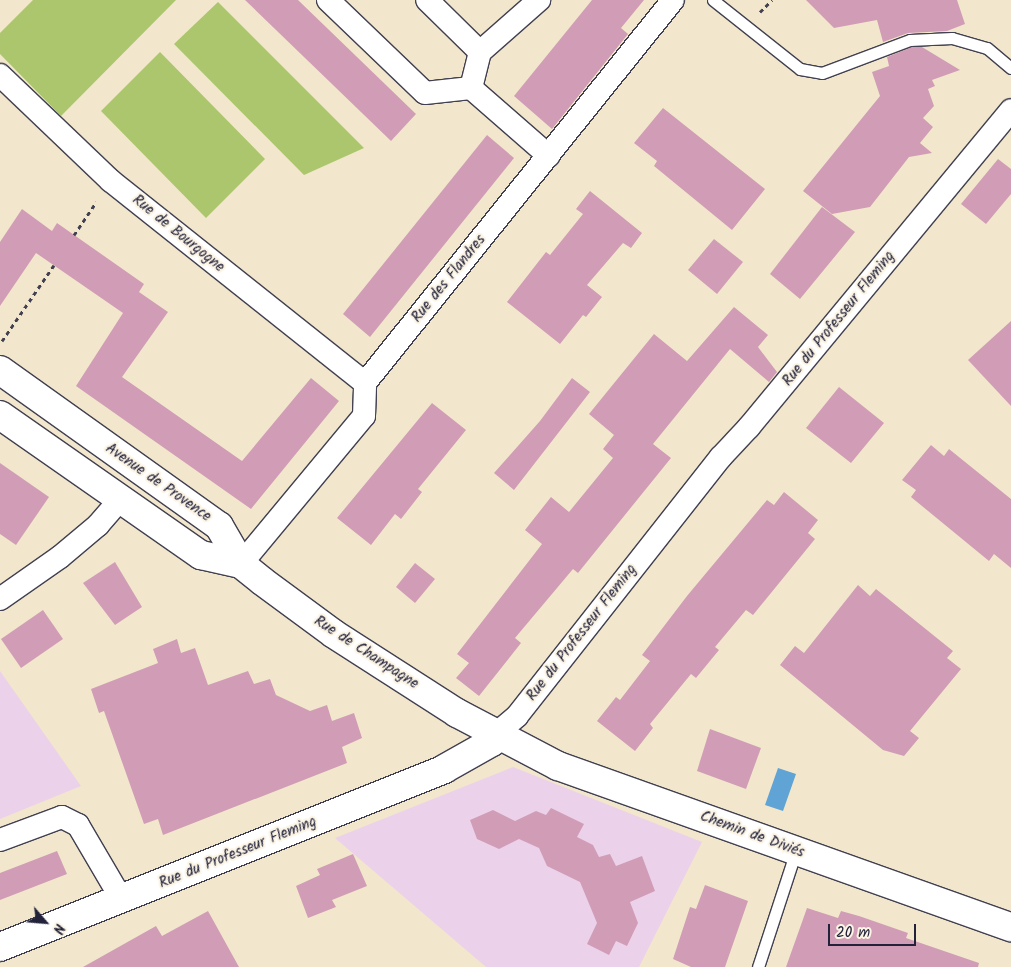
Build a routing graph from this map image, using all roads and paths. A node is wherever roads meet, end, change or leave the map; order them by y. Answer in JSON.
{"nodes":[{"id":1,"x":328,"y":0,"type":"edge"},
{"id":2,"x":426,"y":0,"type":"edge"},
{"id":3,"x":539,"y":0,"type":"edge"},
{"id":4,"x":673,"y":0,"type":"edge"},
{"id":5,"x":713,"y":0,"type":"edge"},
{"id":6,"x":480,"y":52,"type":"junction"},
{"id":7,"x":1011,"y":68,"type":"edge"},
{"id":8,"x":0,"y":75,"type":"edge"},
{"id":9,"x":471,"y":88,"type":"junction"},
{"id":10,"x":1011,"y":110,"type":"edge"},
{"id":11,"x":549,"y":156,"type":"junction"},
{"id":12,"x":111,"y":181,"type":"junction"},
{"id":13,"x":74,"y":235,"type":"dead end"},
{"id":14,"x":54,"y":265,"type":"dead end"},
{"id":15,"x":0,"y":345,"type":"edge"},
{"id":16,"x":0,"y":370,"type":"edge"},
{"id":17,"x":364,"y":383,"type":"junction"},
{"id":18,"x":0,"y":415,"type":"edge"},
{"id":19,"x":122,"y":499,"type":"junction"},
{"id":20,"x":241,"y":564,"type":"junction"},
{"id":21,"x":0,"y":599,"type":"edge"},
{"id":22,"x":498,"y":733,"type":"junction"},
{"id":23,"x":0,"y":840,"type":"edge"},
{"id":24,"x":796,"y":850,"type":"junction"},
{"id":25,"x":122,"y":900,"type":"junction"},
{"id":26,"x":1011,"y":927,"type":"edge"},
{"id":27,"x":0,"y":947,"type":"edge"},
{"id":28,"x":758,"y":967,"type":"edge"}],
"edges":[{"from":1,"to":9,"type":"street"},
{"from":2,"to":6,"type":"street"},
{"from":3,"to":6,"type":"street"},
{"from":4,"to":11,"type":"street","name":"Rue des Flandres"},
{"from":5,"to":7,"type":"lane"},
{"from":6,"to":9,"type":"street"},
{"from":8,"to":12,"type":"street","name":"Rue de Bourgogne"},
{"from":9,"to":11,"type":"street"},
{"from":10,"to":22,"type":"street","name":"Rue du Professeur Fleming"},
{"from":11,"to":17,"type":"street","name":"Rue des Flandres"},
{"from":12,"to":13,"type":"path"},
{"from":12,"to":17,"type":"street","name":"Rue de Bourgogne"},
{"from":14,"to":15,"type":"path"},
{"from":16,"to":20,"type":"street","name":"Avenue de Provence"},
{"from":17,"to":20,"type":"street"},
{"from":18,"to":19,"type":"street"},
{"from":19,"to":20,"type":"street"},
{"from":19,"to":21,"type":"street"},
{"from":20,"to":22,"type":"street","name":"Rue de Champagne"},
{"from":22,"to":24,"type":"street","name":"Chemin de Diviés"},
{"from":22,"to":25,"type":"street","name":"Rue du Professeur Fleming"},
{"from":23,"to":25,"type":"street"},
{"from":24,"to":26,"type":"street","name":"Chemin de Diviés"},
{"from":24,"to":28,"type":"lane"},
{"from":25,"to":27,"type":"street","name":"Rue du Professeur Fleming"}]}
